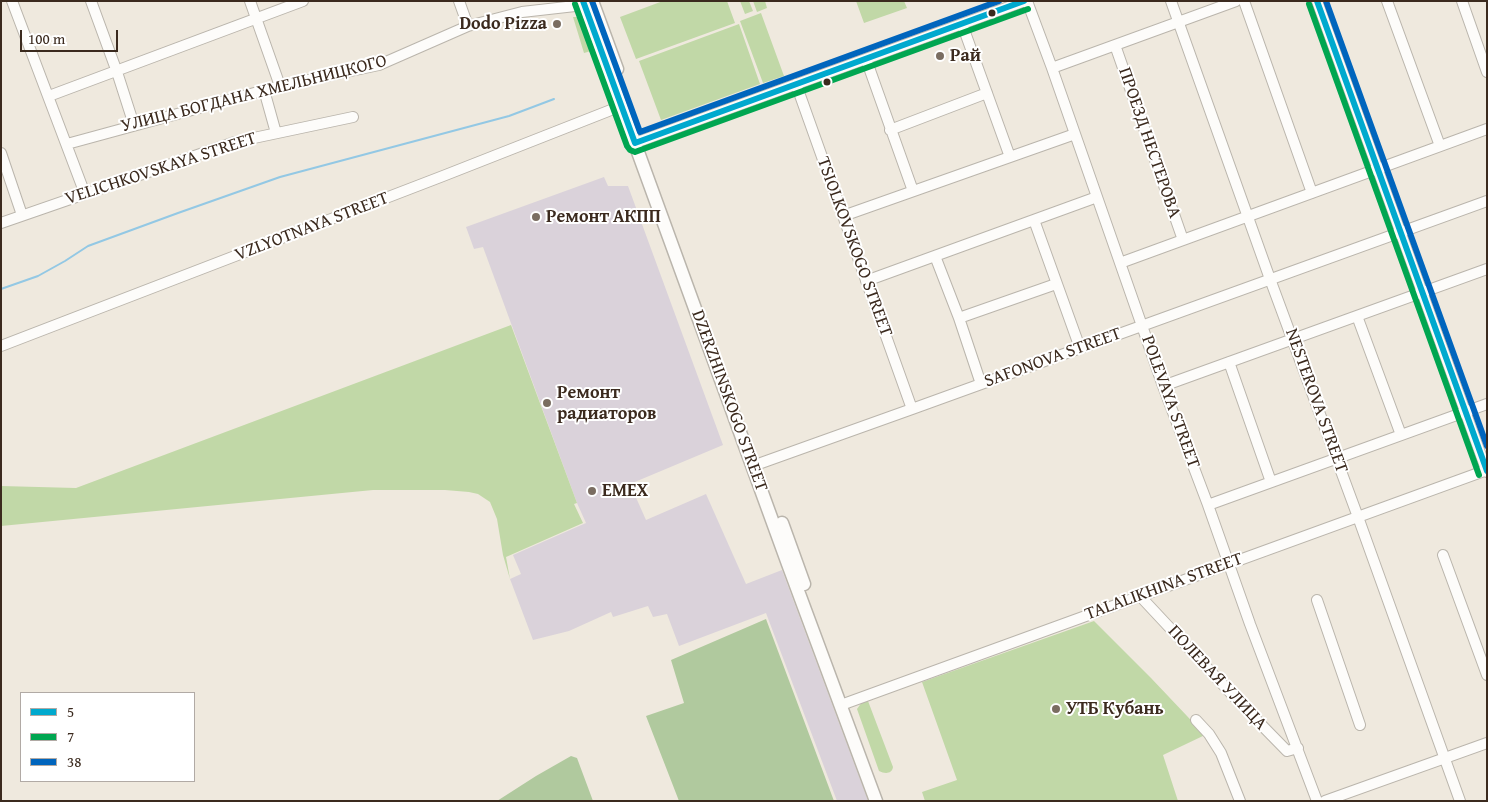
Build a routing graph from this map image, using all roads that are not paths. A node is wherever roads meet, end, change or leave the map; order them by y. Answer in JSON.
{"nodes":[{"id":1,"x":12,"y":1,"type":"edge"},
{"id":2,"x":91,"y":1,"type":"edge"},
{"id":3,"x":250,"y":1,"type":"edge"},
{"id":4,"x":303,"y":1,"type":"edge"},
{"id":5,"x":459,"y":1,"type":"edge"},
{"id":6,"x":1026,"y":1,"type":"edge"},
{"id":7,"x":1171,"y":1,"type":"edge"},
{"id":8,"x":1236,"y":1,"type":"edge"},
{"id":9,"x":1244,"y":1,"type":"edge"},
{"id":10,"x":1317,"y":1,"type":"edge"},
{"id":11,"x":1388,"y":1,"type":"edge"},
{"id":12,"x":1462,"y":1,"type":"edge"},
{"id":13,"x":586,"y":2,"type":"edge"},
{"id":14,"x":256,"y":20,"type":"junction"},
{"id":15,"x":1178,"y":22,"type":"junction"},
{"id":16,"x":962,"y":24,"type":"junction"},
{"id":17,"x":468,"y":26,"type":"junction"},
{"id":18,"x":1115,"y":45,"type":"junction"},
{"id":19,"x":866,"y":59,"type":"junction"},
{"id":20,"x":1052,"y":68,"type":"junction"},
{"id":21,"x":116,"y":72,"type":"junction"},
{"id":22,"x":1487,"y":72,"type":"edge"},
{"id":23,"x":796,"y":84,"type":"junction"},
{"id":24,"x":280,"y":86,"type":"junction"},
{"id":25,"x":264,"y":90,"type":"junction"},
{"id":26,"x":987,"y":93,"type":"junction"},
{"id":27,"x":49,"y":96,"type":"junction"},
{"id":28,"x":622,"y":108,"type":"junction"},
{"id":29,"x":353,"y":118,"type":"dead end"},
{"id":30,"x":134,"y":125,"type":"junction"},
{"id":31,"x":1487,"y":128,"type":"edge"},
{"id":32,"x":890,"y":130,"type":"junction"},
{"id":33,"x":276,"y":133,"type":"junction"},
{"id":34,"x":1075,"y":134,"type":"junction"},
{"id":35,"x":638,"y":141,"type":"junction"},
{"id":36,"x":67,"y":144,"type":"junction"},
{"id":37,"x":1440,"y":146,"type":"junction"},
{"id":38,"x":1,"y":153,"type":"edge"},
{"id":39,"x":1010,"y":157,"type":"junction"},
{"id":40,"x":1378,"y":169,"type":"junction"},
{"id":41,"x":913,"y":191,"type":"junction"},
{"id":42,"x":1312,"y":193,"type":"junction"},
{"id":43,"x":86,"y":194,"type":"junction"},
{"id":44,"x":1097,"y":197,"type":"junction"},
{"id":45,"x":1487,"y":201,"type":"edge"},
{"id":46,"x":22,"y":215,"type":"junction"},
{"id":47,"x":843,"y":216,"type":"junction"},
{"id":48,"x":1248,"y":216,"type":"junction"},
{"id":49,"x":1034,"y":220,"type":"junction"},
{"id":50,"x":1,"y":223,"type":"edge"},
{"id":51,"x":1401,"y":232,"type":"junction"},
{"id":52,"x":1183,"y":240,"type":"junction"},
{"id":53,"x":934,"y":256,"type":"junction"},
{"id":54,"x":1120,"y":263,"type":"junction"},
{"id":55,"x":1487,"y":269,"type":"edge"},
{"id":56,"x":1270,"y":280,"type":"junction"},
{"id":57,"x":866,"y":281,"type":"junction"},
{"id":58,"x":1056,"y":284,"type":"junction"},
{"id":59,"x":1422,"y":292,"type":"junction"},
{"id":60,"x":1357,"y":316,"type":"junction"},
{"id":61,"x":958,"y":318,"type":"junction"},
{"id":62,"x":1142,"y":326,"type":"junction"},
{"id":63,"x":1293,"y":339,"type":"junction"},
{"id":64,"x":1,"y":346,"type":"edge"},
{"id":65,"x":1080,"y":348,"type":"junction"},
{"id":66,"x":1229,"y":362,"type":"junction"},
{"id":67,"x":981,"y":384,"type":"junction"},
{"id":68,"x":1163,"y":386,"type":"junction"},
{"id":69,"x":1487,"y":404,"type":"edge"},
{"id":70,"x":912,"y":409,"type":"junction"},
{"id":71,"x":1465,"y":412,"type":"junction"},
{"id":72,"x":1401,"y":435,"type":"junction"},
{"id":73,"x":1336,"y":458,"type":"junction"},
{"id":74,"x":761,"y":462,"type":"junction"},
{"id":75,"x":1486,"y":471,"type":"edge"},
{"id":76,"x":1270,"y":482,"type":"junction"},
{"id":77,"x":1208,"y":504,"type":"junction"},
{"id":78,"x":1358,"y":517,"type":"junction"},
{"id":79,"x":1443,"y":555,"type":"dead end"},
{"id":80,"x":1228,"y":564,"type":"junction"},
{"id":81,"x":1140,"y":596,"type":"junction"},
{"id":82,"x":1317,"y":600,"type":"dead end"},
{"id":83,"x":1487,"y":675,"type":"edge"},
{"id":84,"x":844,"y":704,"type":"junction"},
{"id":85,"x":1196,"y":720,"type":"dead end"},
{"id":86,"x":1360,"y":725,"type":"dead end"},
{"id":87,"x":1487,"y":743,"type":"edge"},
{"id":88,"x":1298,"y":748,"type":"junction"},
{"id":89,"x":1444,"y":758,"type":"junction"},
{"id":90,"x":876,"y":801,"type":"edge"},
{"id":91,"x":883,"y":801,"type":"edge"},
{"id":92,"x":1240,"y":801,"type":"edge"},
{"id":93,"x":1317,"y":801,"type":"edge"},
{"id":94,"x":1325,"y":801,"type":"edge"},
{"id":95,"x":1460,"y":801,"type":"edge"}],
"edges":[{"from":1,"to":27,"type":"street"},
{"from":2,"to":21,"type":"street"},
{"from":3,"to":14,"type":"street"},
{"from":4,"to":14,"type":"street"},
{"from":5,"to":17,"type":"street"},
{"from":6,"to":16,"type":"street"},
{"from":6,"to":20,"type":"street","name":"POLEVAYA STREET"},
{"from":7,"to":15,"type":"street","name":"NESTEROVA STREET"},
{"from":8,"to":15,"type":"street"},
{"from":9,"to":42,"type":"street"},
{"from":10,"to":40,"type":"street"},
{"from":11,"to":37,"type":"street"},
{"from":12,"to":22,"type":"street"},
{"from":13,"to":17,"type":"street","name":"УЛИЦА БОГДАНА ХМЕЛЬНИЦКОГО"},
{"from":13,"to":28,"type":"main road","name":"DZERZHINSKOGO STREET"},
{"from":13,"to":35,"type":"main road","name":"DZERZHINSKOGO STREET"},
{"from":14,"to":21,"type":"street"},
{"from":14,"to":24,"type":"street"},
{"from":15,"to":18,"type":"street"},
{"from":15,"to":48,"type":"street","name":"NESTEROVA STREET"},
{"from":16,"to":19,"type":"street"},
{"from":16,"to":26,"type":"street"},
{"from":17,"to":24,"type":"street","name":"УЛИЦА БОГДАНА ХМЕЛЬНИЦКОГО"},
{"from":18,"to":20,"type":"street"},
{"from":18,"to":52,"type":"street","name":"ПРОЕЗД НЕСТЕРОВА"},
{"from":19,"to":23,"type":"street"},
{"from":19,"to":32,"type":"street"},
{"from":20,"to":34,"type":"street","name":"POLEVAYA STREET"},
{"from":21,"to":27,"type":"street"},
{"from":21,"to":30,"type":"street"},
{"from":23,"to":35,"type":"street"},
{"from":23,"to":47,"type":"street","name":"TSIOLKOVSKOGO STREET"},
{"from":24,"to":25,"type":"street","name":"УЛИЦА БОГДАНА ХМЕЛЬНИЦКОГО"},
{"from":25,"to":30,"type":"street","name":"УЛИЦА БОГДАНА ХМЕЛЬНИЦКОГО"},
{"from":25,"to":33,"type":"street"},
{"from":26,"to":32,"type":"street"},
{"from":26,"to":39,"type":"street"},
{"from":27,"to":36,"type":"street"},
{"from":28,"to":35,"type":"main road","name":"DZERZHINSKOGO STREET"},
{"from":28,"to":64,"type":"street","name":"VZLYOTNAYA STREET"},
{"from":29,"to":33,"type":"street","name":"VELICHKOVSKAYA STREET"},
{"from":30,"to":36,"type":"street","name":"УЛИЦА БОГДАНА ХМЕЛЬНИЦКОГО"},
{"from":31,"to":37,"type":"street"},
{"from":32,"to":41,"type":"street"},
{"from":33,"to":43,"type":"street","name":"VELICHKOVSKAYA STREET"},
{"from":34,"to":39,"type":"street"},
{"from":34,"to":44,"type":"street","name":"POLEVAYA STREET"},
{"from":35,"to":74,"type":"main road","name":"DZERZHINSKOGO STREET"},
{"from":35,"to":84,"type":"main road","name":"DZERZHINSKOGO STREET"},
{"from":36,"to":43,"type":"street"},
{"from":37,"to":40,"type":"street"},
{"from":38,"to":46,"type":"street"},
{"from":39,"to":41,"type":"street"},
{"from":40,"to":42,"type":"street"},
{"from":40,"to":51,"type":"street"},
{"from":41,"to":47,"type":"street"},
{"from":42,"to":48,"type":"street"},
{"from":43,"to":46,"type":"street","name":"VELICHKOVSKAYA STREET"},
{"from":44,"to":49,"type":"street"},
{"from":44,"to":54,"type":"street","name":"POLEVAYA STREET"},
{"from":45,"to":51,"type":"street","name":"SAFONOVA STREET"},
{"from":46,"to":50,"type":"street","name":"VELICHKOVSKAYA STREET"},
{"from":47,"to":57,"type":"street","name":"TSIOLKOVSKOGO STREET"},
{"from":48,"to":52,"type":"street"},
{"from":48,"to":56,"type":"street","name":"NESTEROVA STREET"},
{"from":49,"to":53,"type":"street"},
{"from":49,"to":58,"type":"street"},
{"from":51,"to":56,"type":"street","name":"SAFONOVA STREET"},
{"from":51,"to":59,"type":"street"},
{"from":52,"to":54,"type":"street"},
{"from":53,"to":57,"type":"street"},
{"from":53,"to":61,"type":"street"},
{"from":54,"to":62,"type":"street","name":"POLEVAYA STREET"},
{"from":55,"to":59,"type":"street"},
{"from":56,"to":62,"type":"street","name":"SAFONOVA STREET"},
{"from":56,"to":63,"type":"street","name":"NESTEROVA STREET"},
{"from":57,"to":70,"type":"street","name":"TSIOLKOVSKOGO STREET"},
{"from":58,"to":61,"type":"street"},
{"from":58,"to":65,"type":"street"},
{"from":59,"to":60,"type":"street"},
{"from":59,"to":71,"type":"street"},
{"from":60,"to":63,"type":"street"},
{"from":60,"to":72,"type":"street"},
{"from":61,"to":67,"type":"street"},
{"from":62,"to":65,"type":"street","name":"SAFONOVA STREET"},
{"from":62,"to":68,"type":"street","name":"POLEVAYA STREET"},
{"from":63,"to":66,"type":"street"},
{"from":63,"to":73,"type":"street","name":"NESTEROVA STREET"},
{"from":65,"to":67,"type":"street","name":"SAFONOVA STREET"},
{"from":66,"to":68,"type":"street"},
{"from":66,"to":76,"type":"street"},
{"from":67,"to":70,"type":"street","name":"SAFONOVA STREET"},
{"from":68,"to":77,"type":"street","name":"POLEVAYA STREET"},
{"from":69,"to":71,"type":"street"},
{"from":70,"to":74,"type":"street","name":"SAFONOVA STREET"},
{"from":71,"to":72,"type":"street"},
{"from":71,"to":75,"type":"street"},
{"from":72,"to":73,"type":"street"},
{"from":73,"to":76,"type":"street"},
{"from":73,"to":78,"type":"street","name":"NESTEROVA STREET"},
{"from":74,"to":84,"type":"main road","name":"DZERZHINSKOGO STREET"},
{"from":75,"to":78,"type":"street","name":"TALALIKHINA STREET"},
{"from":76,"to":77,"type":"street"},
{"from":77,"to":80,"type":"street","name":"POLEVAYA STREET"},
{"from":78,"to":80,"type":"street","name":"TALALIKHINA STREET"},
{"from":78,"to":89,"type":"street","name":"NESTEROVA STREET"},
{"from":79,"to":83,"type":"street"},
{"from":80,"to":81,"type":"street","name":"TALALIKHINA STREET"},
{"from":80,"to":88,"type":"street","name":"POLEVAYA STREET"},
{"from":81,"to":84,"type":"street","name":"TALALIKHINA STREET"},
{"from":81,"to":88,"type":"street","name":"ПОЛЕВАЯ УЛИЦА"},
{"from":82,"to":86,"type":"street"},
{"from":84,"to":90,"type":"main road","name":"DZERZHINSKOGO STREET"},
{"from":84,"to":91,"type":"main road","name":"DZERZHINSKOGO STREET"},
{"from":85,"to":92,"type":"street"},
{"from":87,"to":89,"type":"street"},
{"from":88,"to":93,"type":"street","name":"POLEVAYA STREET"},
{"from":89,"to":94,"type":"street"},
{"from":89,"to":95,"type":"street","name":"NESTEROVA STREET"}]}
